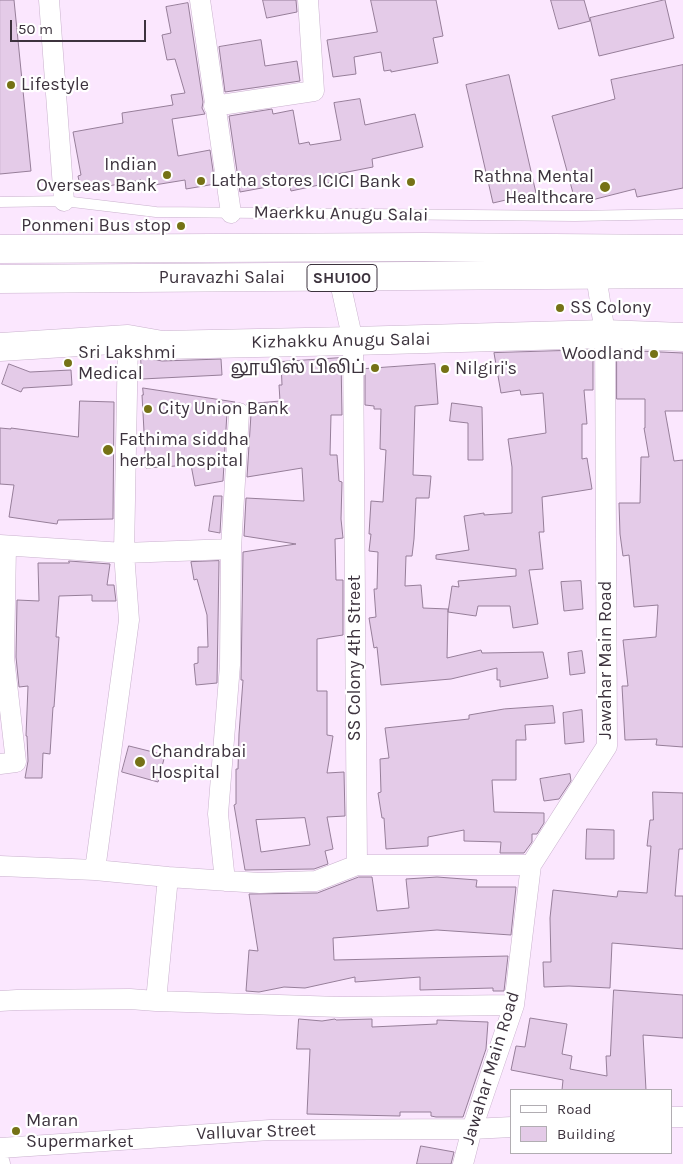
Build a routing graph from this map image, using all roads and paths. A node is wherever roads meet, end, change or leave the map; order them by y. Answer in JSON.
{"nodes":[{"id":1,"x":49,"y":0,"type":"edge"},
{"id":2,"x":200,"y":0,"type":"edge"},
{"id":3,"x":308,"y":0,"type":"edge"},
{"id":4,"x":214,"y":106,"type":"junction"},
{"id":5,"x":64,"y":201,"type":"junction"},
{"id":6,"x":0,"y":202,"type":"edge"},
{"id":7,"x":231,"y":213,"type":"junction"},
{"id":8,"x":683,"y":214,"type":"edge"},
{"id":9,"x":0,"y":249,"type":"edge"},
{"id":10,"x":683,"y":249,"type":"edge"},
{"id":11,"x":683,"y":274,"type":"edge"},
{"id":12,"x":596,"y":275,"type":"junction"},
{"id":13,"x":340,"y":278,"type":"junction"},
{"id":14,"x":0,"y":279,"type":"edge"},
{"id":15,"x":605,"y":334,"type":"junction"},
{"id":16,"x":683,"y":337,"type":"edge"},
{"id":17,"x":128,"y":340,"type":"junction"},
{"id":18,"x":353,"y":342,"type":"junction"},
{"id":19,"x":0,"y":347,"type":"edge"},
{"id":20,"x":239,"y":413,"type":"dead end"},
{"id":21,"x":3,"y":546,"type":"edge"},
{"id":22,"x":231,"y":550,"type":"junction"},
{"id":23,"x":124,"y":553,"type":"junction"},
{"id":24,"x":2,"y":658,"type":"edge"},
{"id":25,"x":0,"y":764,"type":"edge"},
{"id":26,"x":357,"y":865,"type":"junction"},
{"id":27,"x":531,"y":865,"type":"junction"},
{"id":28,"x":0,"y":866,"type":"edge"},
{"id":29,"x":95,"y":870,"type":"junction"},
{"id":30,"x":168,"y":877,"type":"junction"},
{"id":31,"x":225,"y":881,"type":"junction"},
{"id":32,"x":0,"y":1002,"type":"edge"},
{"id":33,"x":156,"y":1002,"type":"junction"},
{"id":34,"x":514,"y":1005,"type":"junction"},
{"id":35,"x":510,"y":1127,"type":"edge"},
{"id":36,"x":472,"y":1129,"type":"junction"},
{"id":37,"x":0,"y":1148,"type":"edge"},
{"id":38,"x":463,"y":1164,"type":"edge"}],
"edges":[{"from":1,"to":5,"type":"street"},
{"from":2,"to":4,"type":"street"},
{"from":3,"to":4,"type":"street"},
{"from":4,"to":7,"type":"street"},
{"from":5,"to":6,"type":"lane","name":"Maerkku Anugu Salai"},
{"from":5,"to":7,"type":"lane","name":"Maerkku Anugu Salai"},
{"from":7,"to":8,"type":"lane","name":"Maerkku Anugu Salai"},
{"from":9,"to":10,"type":"main road","name":"Puravazhi Salai","number":"SHU100"},
{"from":11,"to":12,"type":"main road","name":"Puravazhi Salai","number":"SHU100"},
{"from":12,"to":13,"type":"main road","name":"Puravazhi Salai","number":"SHU100"},
{"from":12,"to":15,"type":"street","name":"Jawahar Main Road"},
{"from":13,"to":14,"type":"main road","name":"Puravazhi Salai","number":"SHU100"},
{"from":13,"to":18,"type":"street","name":"SS Colony 4th Street"},
{"from":15,"to":16,"type":"main road","name":"Kizhakku Anugu Salai"},
{"from":15,"to":18,"type":"main road","name":"Kizhakku Anugu Salai"},
{"from":15,"to":27,"type":"street","name":"Jawahar Main Road"},
{"from":17,"to":18,"type":"main road","name":"Kizhakku Anugu Salai"},
{"from":17,"to":19,"type":"main road","name":"Kizhakku Anugu Salai"},
{"from":17,"to":23,"type":"street"},
{"from":18,"to":26,"type":"street","name":"SS Colony 4th Street"},
{"from":20,"to":22,"type":"street"},
{"from":21,"to":23,"type":"street"},
{"from":21,"to":24,"type":"street"},
{"from":22,"to":23,"type":"street"},
{"from":22,"to":31,"type":"street"},
{"from":23,"to":29,"type":"street"},
{"from":24,"to":25,"type":"street"},
{"from":26,"to":27,"type":"street"},
{"from":26,"to":31,"type":"street"},
{"from":27,"to":34,"type":"street","name":"Jawahar Main Road"},
{"from":28,"to":29,"type":"street"},
{"from":29,"to":30,"type":"street"},
{"from":30,"to":31,"type":"street"},
{"from":30,"to":33,"type":"street"},
{"from":32,"to":33,"type":"street"},
{"from":33,"to":34,"type":"street"},
{"from":34,"to":36,"type":"street","name":"Jawahar Main Road"},
{"from":35,"to":36,"type":"street","name":"Valluvar Street"},
{"from":36,"to":37,"type":"street","name":"Valluvar Street"},
{"from":36,"to":38,"type":"street","name":"Jawahar Main Road"}]}
